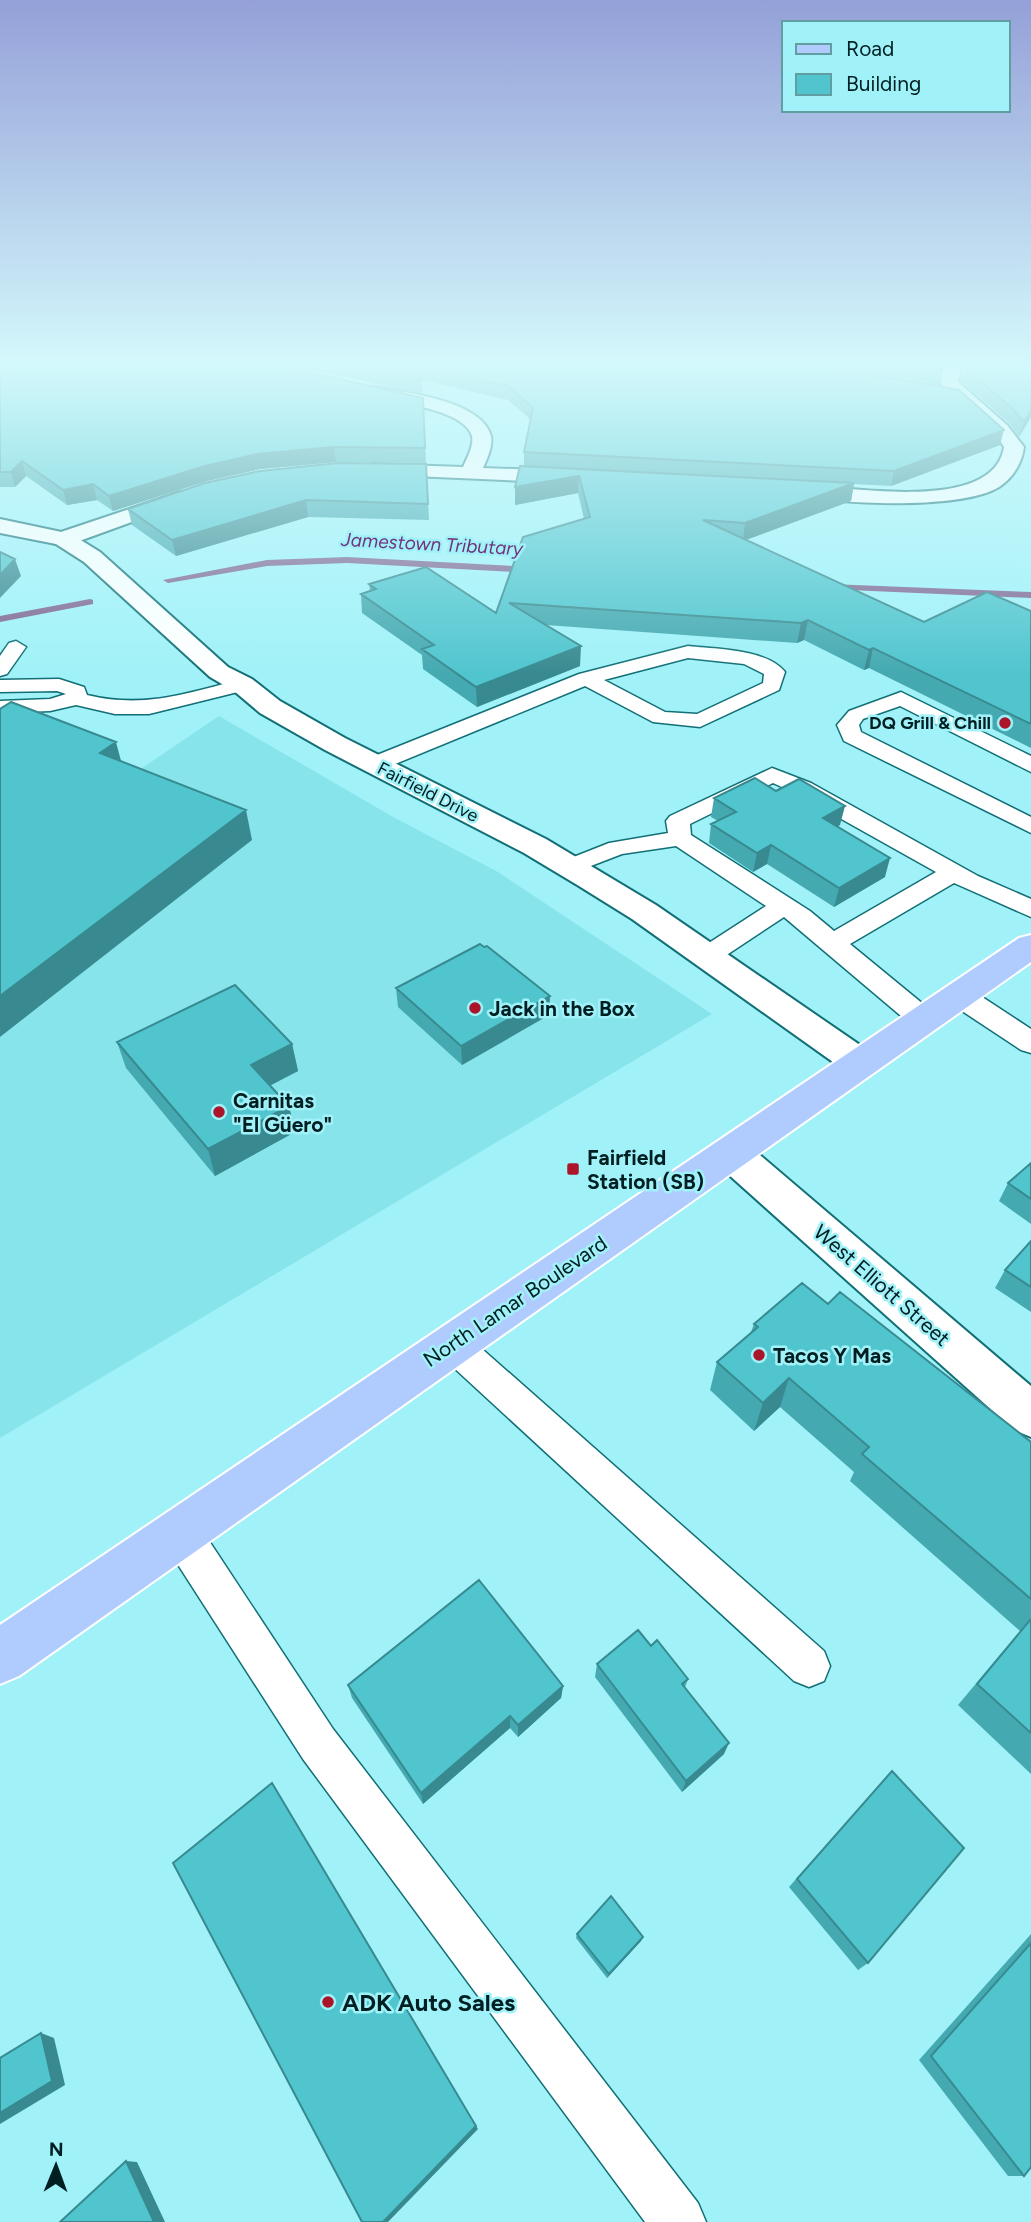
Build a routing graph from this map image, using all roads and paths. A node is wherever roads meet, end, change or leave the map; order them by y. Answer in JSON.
{"nodes":[{"id":1,"x":473,"y":468,"type":"edge"},
{"id":2,"x":1007,"y":468,"type":"edge"},
{"id":3,"x":352,"y":470,"type":"edge"},
{"id":4,"x":471,"y":472,"type":"junction"},
{"id":5,"x":594,"y":478,"type":"edge"},
{"id":6,"x":785,"y":489,"type":"edge"},
{"id":7,"x":201,"y":491,"type":"edge"},
{"id":8,"x":0,"y":526,"type":"edge"},
{"id":9,"x":63,"y":539,"type":"junction"},
{"id":10,"x":16,"y":647,"type":"dead end"},
{"id":11,"x":0,"y":670,"type":"edge"},
{"id":12,"x":586,"y":678,"type":"junction"},
{"id":13,"x":243,"y":685,"type":"junction"},
{"id":14,"x":0,"y":686,"type":"edge"},
{"id":15,"x":76,"y":699,"type":"junction"},
{"id":16,"x":0,"y":707,"type":"edge"},
{"id":17,"x":375,"y":764,"type":"junction"},
{"id":18,"x":1031,"y":765,"type":"edge"},
{"id":19,"x":1026,"y":816,"type":"edge"},
{"id":20,"x":680,"y":838,"type":"junction"},
{"id":21,"x":570,"y":867,"type":"junction"},
{"id":22,"x":954,"y":872,"type":"junction"},
{"id":23,"x":783,"y":906,"type":"junction"},
{"id":24,"x":1031,"y":909,"type":"edge"},
{"id":25,"x":833,"y":943,"type":"junction"},
{"id":26,"x":1031,"y":946,"type":"edge"},
{"id":27,"x":706,"y":956,"type":"junction"},
{"id":28,"x":960,"y":996,"type":"junction"},
{"id":29,"x":924,"y":1020,"type":"junction"},
{"id":30,"x":1031,"y":1043,"type":"edge"},
{"id":31,"x":860,"y":1063,"type":"junction"},
{"id":32,"x":733,"y":1155,"type":"junction"},
{"id":33,"x":452,"y":1344,"type":"junction"},
{"id":34,"x":1031,"y":1415,"type":"edge"},
{"id":35,"x":180,"y":1532,"type":"junction"},
{"id":36,"x":0,"y":1657,"type":"edge"},
{"id":37,"x":809,"y":1666,"type":"dead end"},
{"id":38,"x":679,"y":2222,"type":"edge"}],
"edges":[{"from":1,"to":4,"type":"street"},
{"from":2,"to":6,"type":"street"},
{"from":3,"to":4,"type":"street"},
{"from":4,"to":5,"type":"street"},
{"from":7,"to":9,"type":"street"},
{"from":8,"to":9,"type":"street","name":"Fairfield Drive"},
{"from":9,"to":13,"type":"street","name":"Fairfield Drive"},
{"from":10,"to":11,"type":"lane"},
{"from":12,"to":12,"type":"lane"},
{"from":12,"to":17,"type":"lane"},
{"from":13,"to":15,"type":"lane"},
{"from":13,"to":17,"type":"street","name":"Fairfield Drive"},
{"from":14,"to":15,"type":"lane"},
{"from":15,"to":16,"type":"lane"},
{"from":17,"to":21,"type":"street","name":"Fairfield Drive"},
{"from":18,"to":19,"type":"lane"},
{"from":20,"to":21,"type":"lane"},
{"from":20,"to":22,"type":"lane"},
{"from":20,"to":23,"type":"lane"},
{"from":21,"to":27,"type":"street","name":"Fairfield Drive"},
{"from":22,"to":24,"type":"lane"},
{"from":22,"to":25,"type":"lane"},
{"from":23,"to":25,"type":"lane"},
{"from":23,"to":27,"type":"lane"},
{"from":25,"to":29,"type":"lane"},
{"from":26,"to":28,"type":"main road","name":"North Lamar Boulevard"},
{"from":27,"to":31,"type":"street","name":"Fairfield Drive"},
{"from":28,"to":29,"type":"main road","name":"North Lamar Boulevard"},
{"from":28,"to":30,"type":"lane"},
{"from":29,"to":31,"type":"main road","name":"North Lamar Boulevard"},
{"from":31,"to":32,"type":"main road","name":"North Lamar Boulevard"},
{"from":32,"to":33,"type":"main road","name":"North Lamar Boulevard"},
{"from":32,"to":34,"type":"street","name":"West Elliott Street"},
{"from":33,"to":35,"type":"main road","name":"North Lamar Boulevard"},
{"from":33,"to":37,"type":"lane"},
{"from":35,"to":36,"type":"main road","name":"North Lamar Boulevard"},
{"from":35,"to":38,"type":"lane"}]}
